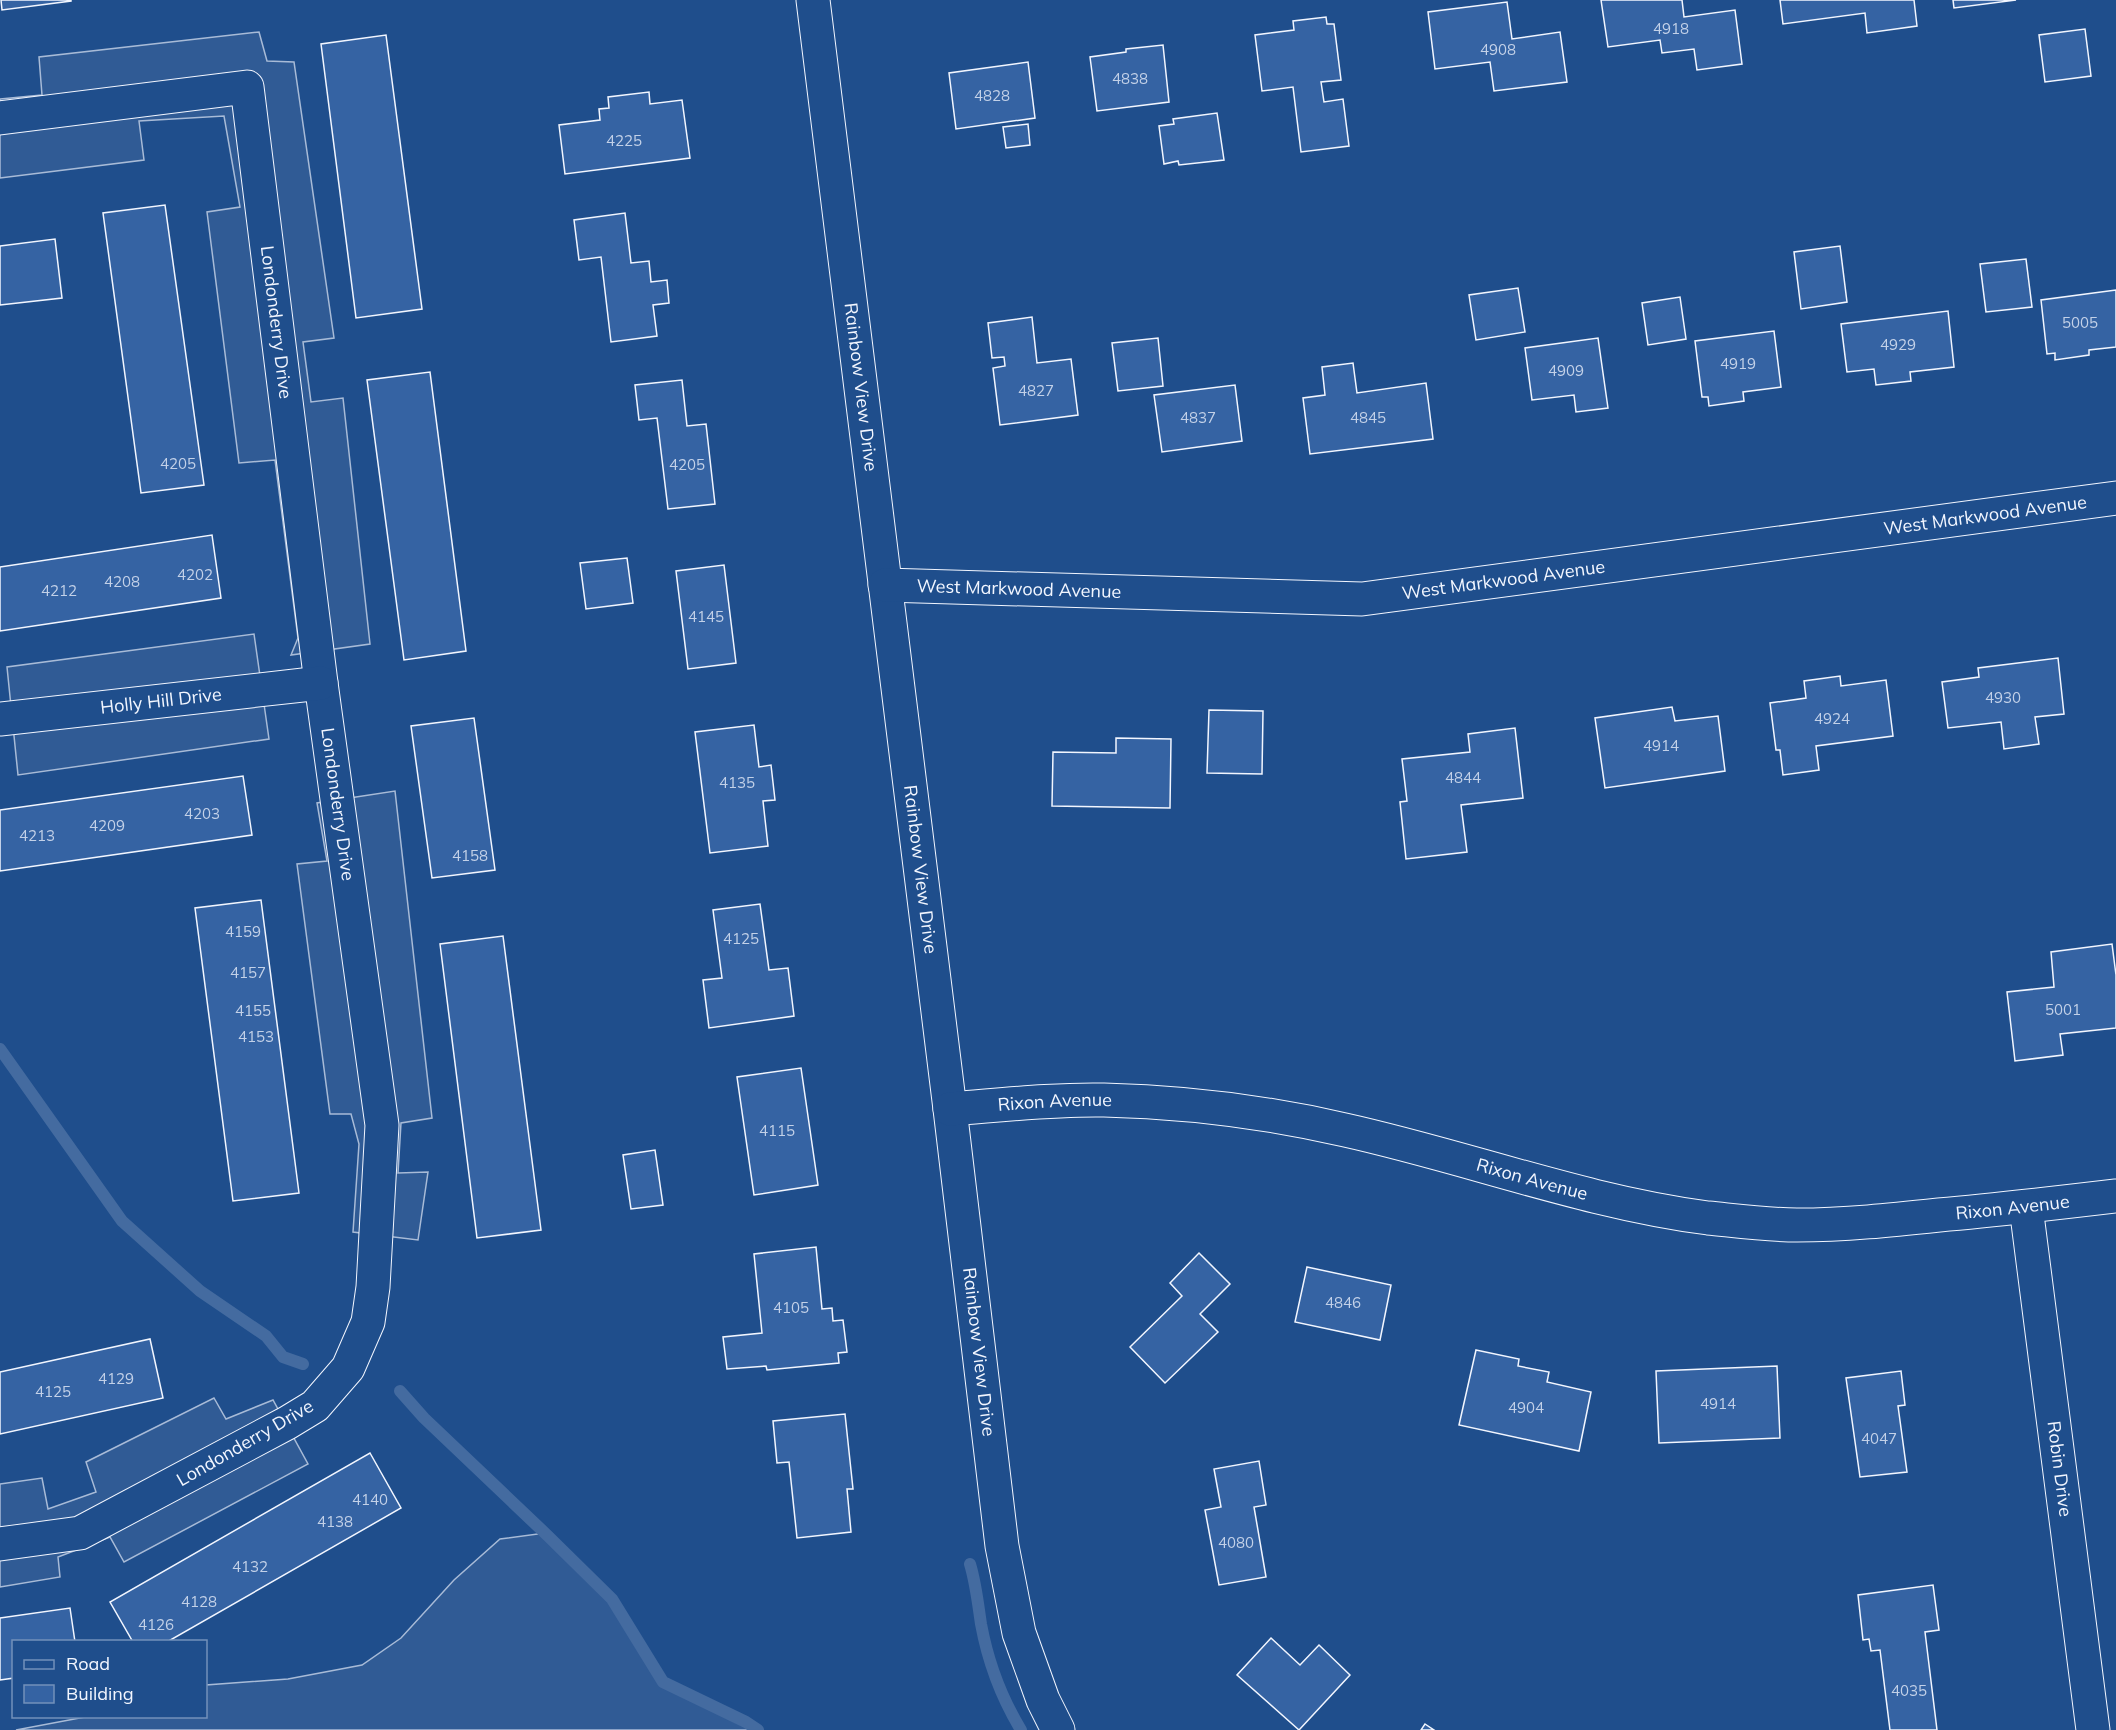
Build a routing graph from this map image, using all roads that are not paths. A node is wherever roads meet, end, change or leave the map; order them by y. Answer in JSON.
{"nodes":[{"id":1,"x":813,"y":0,"type":"edge"},
{"id":2,"x":0,"y":118,"type":"edge"},
{"id":3,"x":2116,"y":498,"type":"edge"},
{"id":4,"x":885,"y":585,"type":"junction"},
{"id":5,"x":321,"y":683,"type":"junction"},
{"id":6,"x":0,"y":719,"type":"edge"},
{"id":7,"x":950,"y":1109,"type":"junction"},
{"id":8,"x":2116,"y":1196,"type":"edge"},
{"id":9,"x":2026,"y":1207,"type":"junction"},
{"id":10,"x":0,"y":1544,"type":"edge"},
{"id":11,"x":1058,"y":1730,"type":"edge"},
{"id":12,"x":2093,"y":1730,"type":"edge"}],
"edges":[{"from":1,"to":4,"type":"street","name":"Rainbow View Drive"},
{"from":2,"to":5,"type":"street","name":"Londonderry Drive"},
{"from":3,"to":4,"type":"street","name":"West Markwood Avenue"},
{"from":4,"to":7,"type":"street","name":"Rainbow View Drive"},
{"from":5,"to":6,"type":"street","name":"Holly Hill Drive"},
{"from":5,"to":10,"type":"street","name":"Londonderry Drive"},
{"from":7,"to":9,"type":"street","name":"Rixon Avenue"},
{"from":7,"to":11,"type":"street","name":"Rainbow View Drive"},
{"from":8,"to":9,"type":"street","name":"Rixon Avenue"},
{"from":9,"to":12,"type":"street","name":"Robin Drive"}]}
